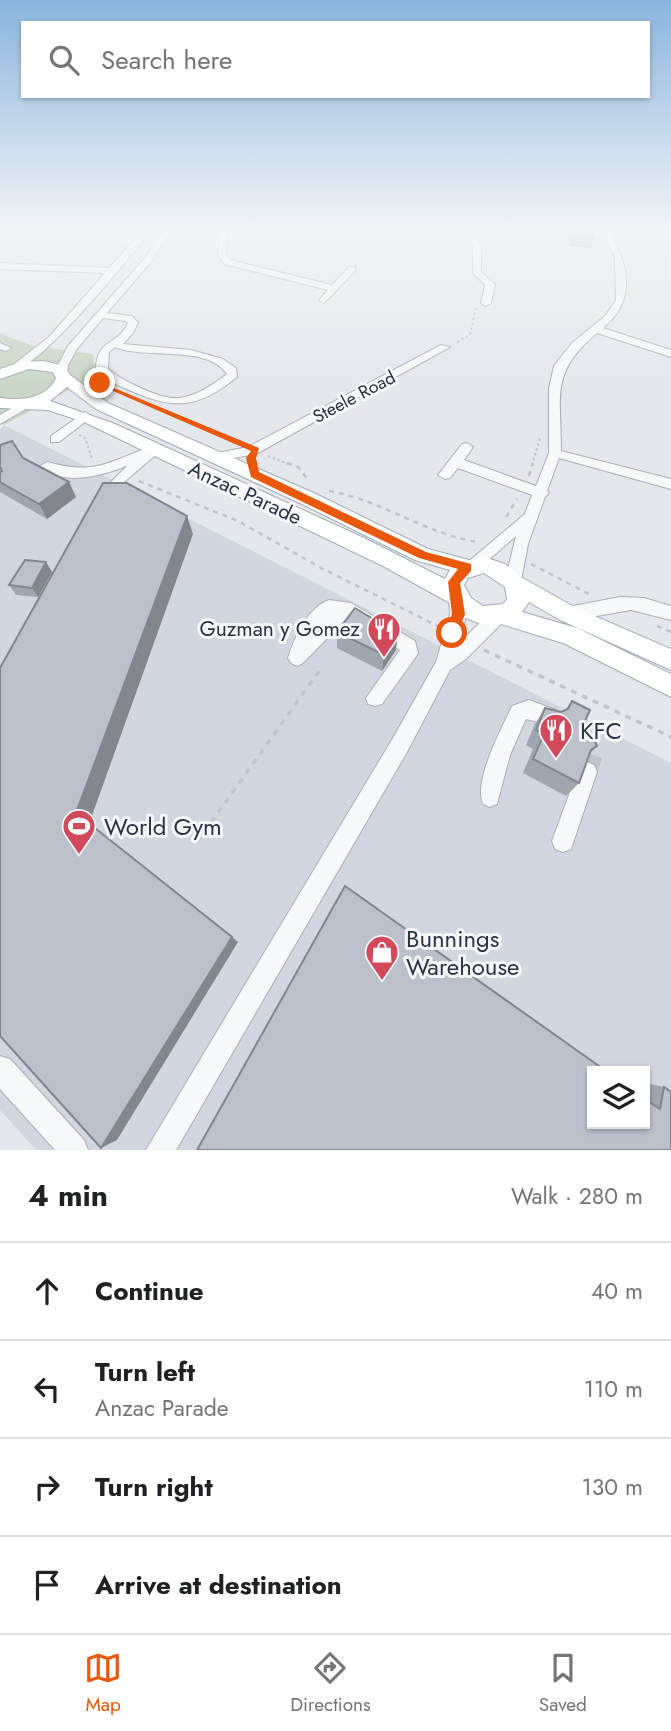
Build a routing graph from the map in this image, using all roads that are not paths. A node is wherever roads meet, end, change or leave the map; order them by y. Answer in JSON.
{"nodes":[{"id":1,"x":104,"y":282,"type":"edge"},
{"id":2,"x":129,"y":282,"type":"edge"},
{"id":3,"x":307,"y":282,"type":"edge"},
{"id":4,"x":339,"y":282,"type":"edge"},
{"id":5,"x":487,"y":282,"type":"edge"},
{"id":6,"x":621,"y":282,"type":"edge"},
{"id":7,"x":333,"y":288,"type":"junction"},
{"id":8,"x":324,"y":300,"type":"dead end"},
{"id":9,"x":486,"y":303,"type":"road end"},
{"id":10,"x":99,"y":315,"type":"junction"},
{"id":11,"x":597,"y":330,"type":"junction"},
{"id":12,"x":117,"y":341,"type":"junction"},
{"id":13,"x":445,"y":347,"type":"road end"},
{"id":14,"x":671,"y":354,"type":"edge"},
{"id":15,"x":11,"y":367,"type":"edge"},
{"id":16,"x":0,"y":375,"type":"edge"},
{"id":17,"x":63,"y":376,"type":"junction"},
{"id":18,"x":0,"y":402,"type":"edge"},
{"id":19,"x":28,"y":402,"type":"junction"},
{"id":20,"x":85,"y":416,"type":"junction"},
{"id":21,"x":0,"y":420,"type":"edge"},
{"id":22,"x":55,"y":439,"type":"dead end"},
{"id":23,"x":467,"y":447,"type":"dead end"},
{"id":24,"x":258,"y":449,"type":"junction"},
{"id":25,"x":151,"y":450,"type":"junction"},
{"id":26,"x":555,"y":453,"type":"junction"},
{"id":27,"x":217,"y":457,"type":"junction"},
{"id":28,"x":455,"y":462,"type":"junction"},
{"id":29,"x":47,"y":466,"type":"dead end"},
{"id":30,"x":254,"y":474,"type":"junction"},
{"id":31,"x":445,"y":475,"type":"dead end"},
{"id":32,"x":671,"y":484,"type":"edge"},
{"id":33,"x":542,"y":493,"type":"junction"},
{"id":34,"x":531,"y":514,"type":"junction"},
{"id":35,"x":93,"y":515,"type":"edge"},
{"id":36,"x":468,"y":567,"type":"junction"},
{"id":37,"x":514,"y":582,"type":"junction"},
{"id":38,"x":457,"y":598,"type":"junction"},
{"id":39,"x":671,"y":613,"type":"edge"},
{"id":40,"x":568,"y":614,"type":"junction"},
{"id":41,"x":499,"y":616,"type":"junction"},
{"id":42,"x":297,"y":658,"type":"dead end"},
{"id":43,"x":671,"y":660,"type":"edge"},
{"id":44,"x":444,"y":664,"type":"junction"},
{"id":45,"x":671,"y":686,"type":"edge"},
{"id":46,"x":375,"y":698,"type":"dead end"},
{"id":47,"x":549,"y":716,"type":"edge"},
{"id":48,"x":591,"y":760,"type":"tunnel mouth"},
{"id":49,"x":490,"y":797,"type":"dead end"},
{"id":50,"x":563,"y":841,"type":"dead end"},
{"id":51,"x":0,"y":1069,"type":"edge"},
{"id":52,"x":74,"y":1150,"type":"edge"},
{"id":53,"x":160,"y":1150,"type":"edge"}],
"edges":[{"from":1,"to":15,"type":"street"},
{"from":2,"to":10,"type":"street"},
{"from":3,"to":7,"type":"street"},
{"from":4,"to":7,"type":"street"},
{"from":5,"to":9,"type":"street"},
{"from":6,"to":11,"type":"street"},
{"from":7,"to":8,"type":"street"},
{"from":10,"to":12,"type":"street"},
{"from":10,"to":17,"type":"street"},
{"from":11,"to":14,"type":"street"},
{"from":11,"to":26,"type":"street"},
{"from":12,"to":12,"type":"street"},
{"from":13,"to":24,"type":"street","name":"Steele Road"},
{"from":15,"to":16,"type":"main road"},
{"from":15,"to":17,"type":"main road"},
{"from":17,"to":19,"type":"main road"},
{"from":17,"to":27,"type":"main road","name":"Anzac Parade"},
{"from":18,"to":19,"type":"main road","name":"Anzac Parade"},
{"from":19,"to":20,"type":"main road","name":"Anzac Parade"},
{"from":19,"to":21,"type":"street"},
{"from":20,"to":22,"type":"street"},
{"from":20,"to":25,"type":"main road","name":"Anzac Parade"},
{"from":23,"to":28,"type":"street"},
{"from":24,"to":27,"type":"street","name":"Steele Road"},
{"from":24,"to":30,"type":"street"},
{"from":25,"to":29,"type":"street"},
{"from":25,"to":35,"type":"street"},
{"from":25,"to":38,"type":"main road","name":"Anzac Parade"},
{"from":26,"to":32,"type":"street"},
{"from":26,"to":33,"type":"street"},
{"from":27,"to":30,"type":"main road","name":"Anzac Parade"},
{"from":28,"to":31,"type":"street"},
{"from":28,"to":33,"type":"street"},
{"from":30,"to":36,"type":"main road","name":"Anzac Parade"},
{"from":33,"to":34,"type":"street"},
{"from":34,"to":36,"type":"street"},
{"from":34,"to":37,"type":"street"},
{"from":36,"to":37,"type":"main road"},
{"from":36,"to":38,"type":"main road"},
{"from":37,"to":40,"type":"main road"},
{"from":37,"to":41,"type":"main road"},
{"from":38,"to":41,"type":"main road"},
{"from":38,"to":44,"type":"street"},
{"from":39,"to":40,"type":"street"},
{"from":40,"to":43,"type":"main road"},
{"from":41,"to":44,"type":"street"},
{"from":41,"to":45,"type":"main road"},
{"from":42,"to":46,"type":"street"},
{"from":44,"to":53,"type":"street"},
{"from":47,"to":49,"type":"street"},
{"from":48,"to":50,"type":"street"},
{"from":51,"to":52,"type":"street"}]}
